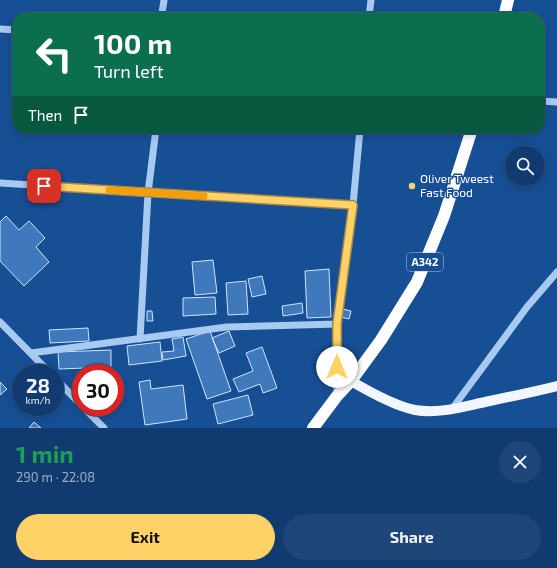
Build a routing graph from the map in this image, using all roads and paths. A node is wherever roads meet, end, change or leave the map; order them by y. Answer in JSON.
{"nodes":[{"id":1,"x":164,"y":0,"type":"edge"},
{"id":2,"x":371,"y":0,"type":"edge"},
{"id":3,"x":508,"y":0,"type":"edge"},
{"id":4,"x":162,"y":12,"type":"edge"},
{"id":5,"x":370,"y":12,"type":"edge"},
{"id":6,"x":505,"y":12,"type":"edge"},
{"id":7,"x":0,"y":29,"type":"edge"},
{"id":8,"x":12,"y":30,"type":"edge"},
{"id":9,"x":545,"y":101,"type":"edge"},
{"id":10,"x":557,"y":102,"type":"edge"},
{"id":11,"x":155,"y":134,"type":"edge"},
{"id":12,"x":360,"y":134,"type":"edge"},
{"id":13,"x":470,"y":134,"type":"edge"},
{"id":14,"x":0,"y":183,"type":"edge"},
{"id":15,"x":148,"y":193,"type":"junction"},
{"id":16,"x":353,"y":205,"type":"junction"},
{"id":17,"x":557,"y":272,"type":"edge"},
{"id":18,"x":0,"y":322,"type":"edge"},
{"id":19,"x":337,"y":324,"type":"junction"},
{"id":20,"x":140,"y":339,"type":"junction"},
{"id":21,"x":31,"y":353,"type":"junction"},
{"id":22,"x":41,"y":364,"type":"edge"},
{"id":23,"x":350,"y":381,"type":"junction"},
{"id":24,"x":557,"y":386,"type":"edge"},
{"id":25,"x":64,"y":387,"type":"edge"},
{"id":26,"x":72,"y":396,"type":"edge"},
{"id":27,"x":337,"y":396,"type":"junction"},
{"id":28,"x":452,"y":410,"type":"junction"},
{"id":29,"x":92,"y":416,"type":"edge"},
{"id":30,"x":104,"y":428,"type":"edge"},
{"id":31,"x":313,"y":428,"type":"edge"}],
"edges":[{"from":1,"to":4,"type":"street"},
{"from":2,"to":5,"type":"street"},
{"from":3,"to":6,"type":"highway"},
{"from":7,"to":8,"type":"street"},
{"from":9,"to":10,"type":"street"},
{"from":11,"to":15,"type":"street"},
{"from":12,"to":16,"type":"street"},
{"from":13,"to":23,"type":"highway","number":"A342"},
{"from":14,"to":15,"type":"street"},
{"from":15,"to":16,"type":"street"},
{"from":15,"to":20,"type":"street"},
{"from":16,"to":19,"type":"street"},
{"from":17,"to":28,"type":"street"},
{"from":18,"to":21,"type":"street"},
{"from":19,"to":20,"type":"street"},
{"from":19,"to":27,"type":"street"},
{"from":20,"to":21,"type":"street"},
{"from":21,"to":22,"type":"street"},
{"from":23,"to":27,"type":"highway","number":"A342"},
{"from":23,"to":28,"type":"main road"},
{"from":24,"to":28,"type":"main road"},
{"from":25,"to":26,"type":"street"},
{"from":27,"to":31,"type":"highway","number":"A342"},
{"from":29,"to":30,"type":"street"}]}
